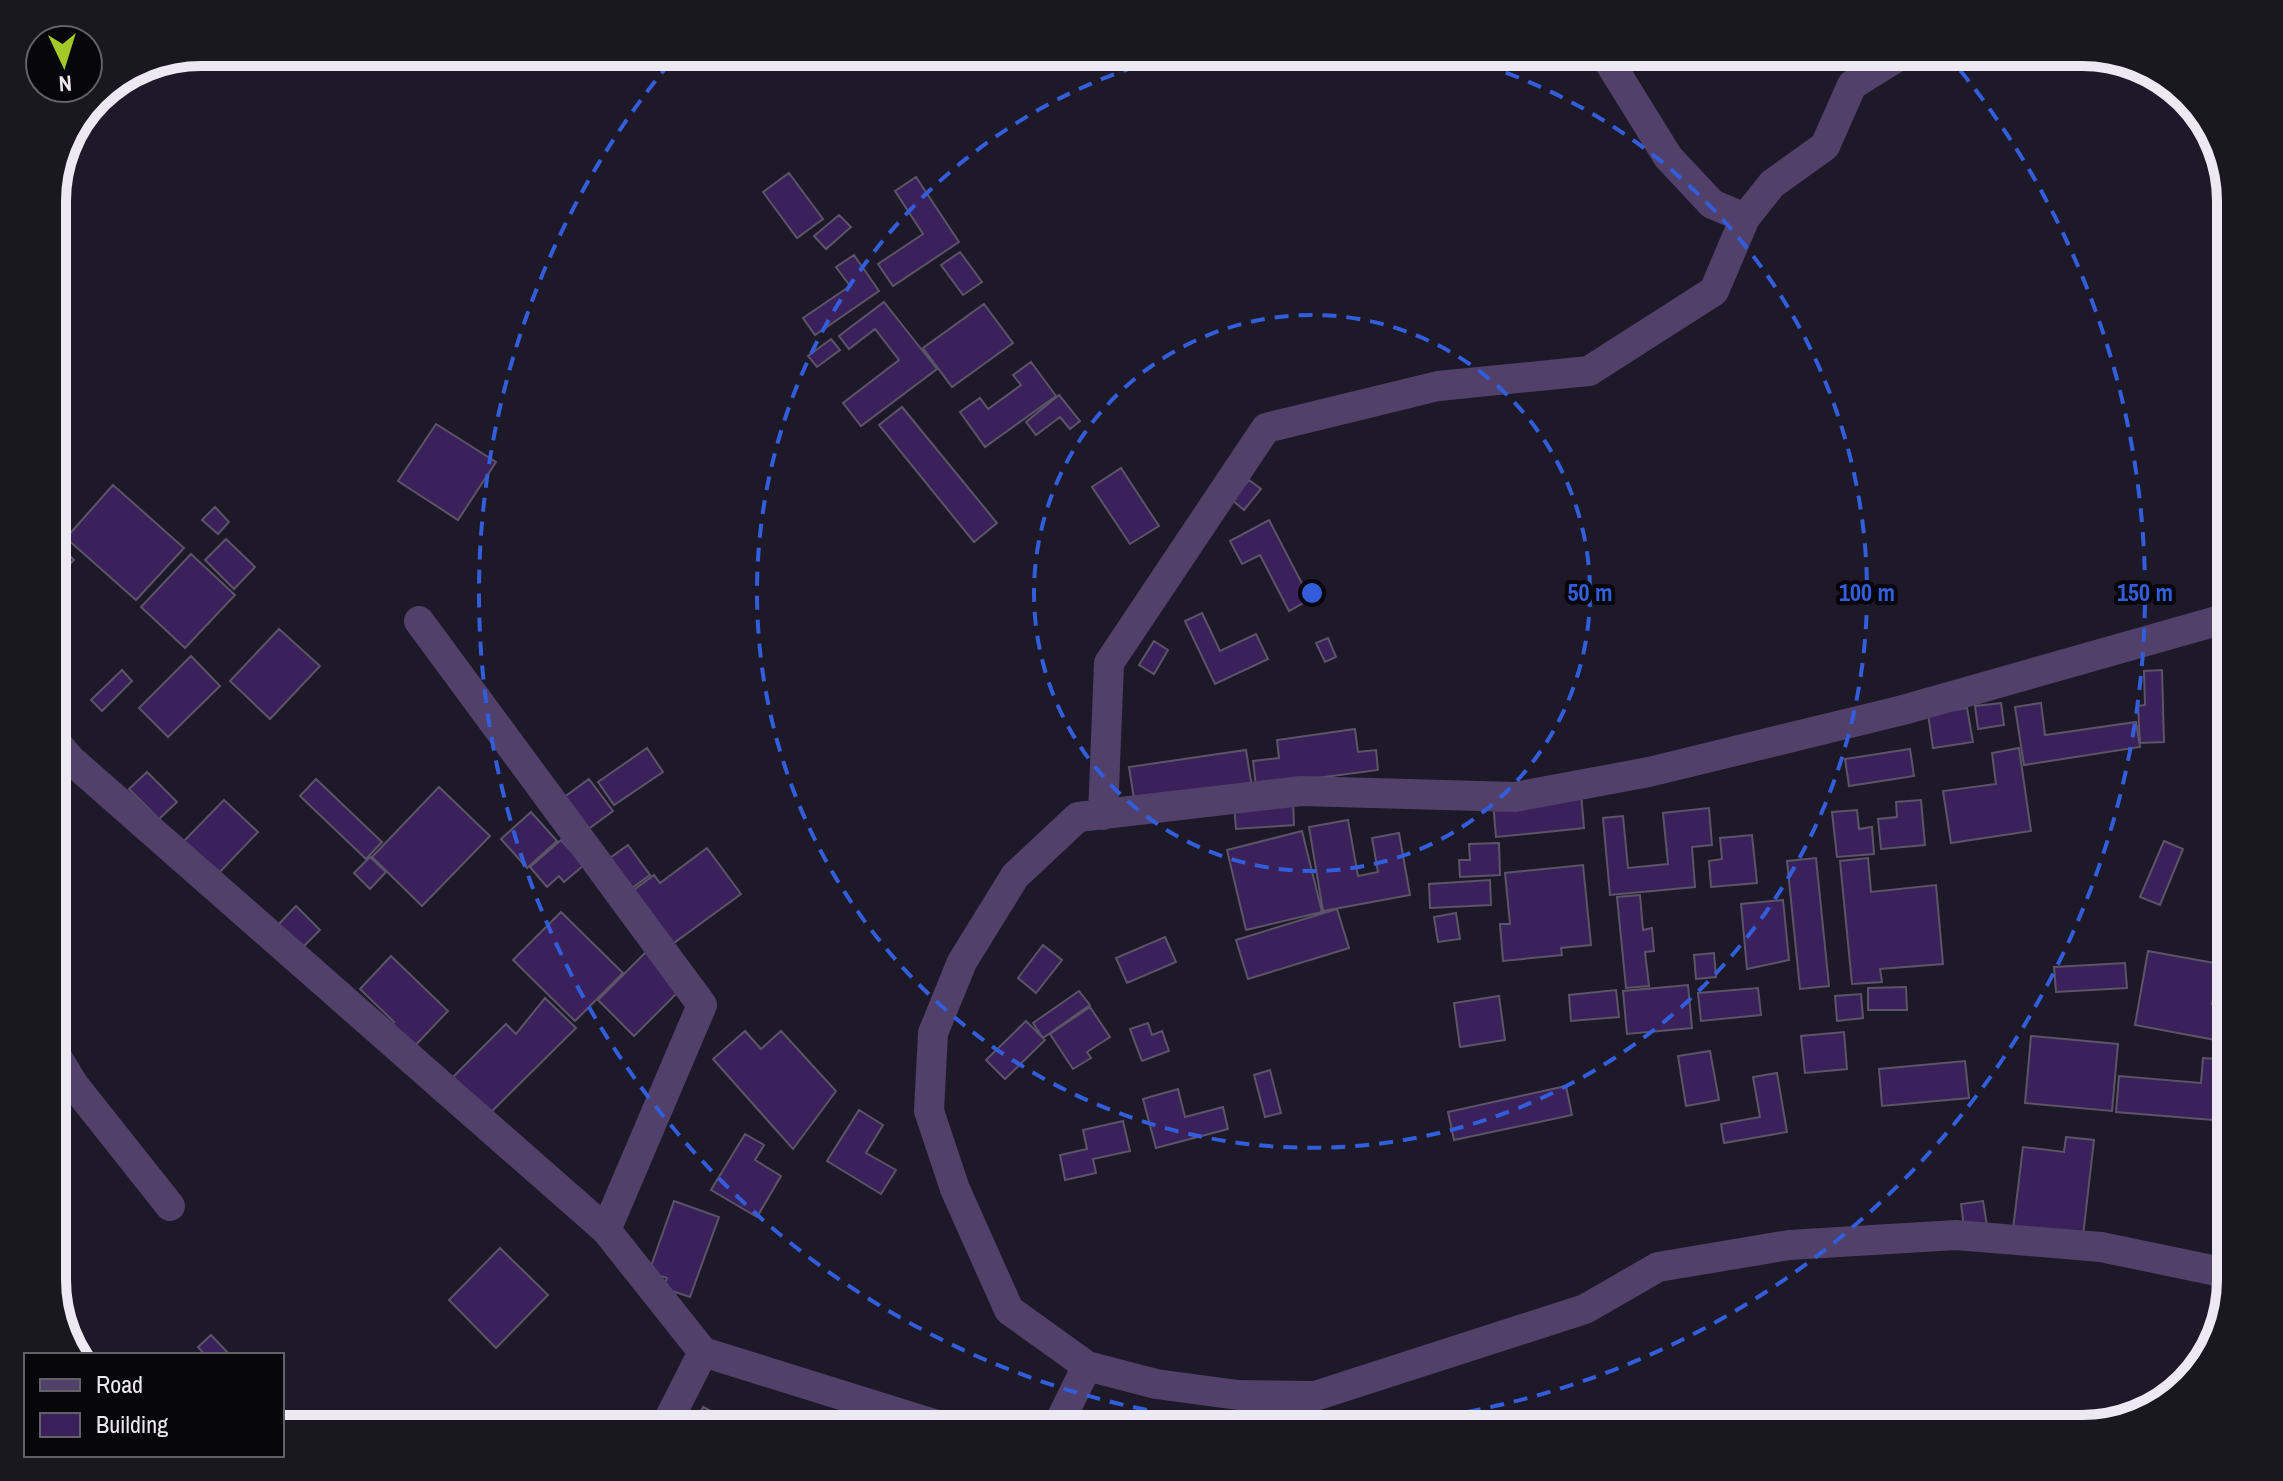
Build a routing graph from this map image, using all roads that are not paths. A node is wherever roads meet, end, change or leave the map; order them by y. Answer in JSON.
{"nodes":[{"id":1,"x":1612,"y":66,"type":"edge"},
{"id":2,"x":1883,"y":66,"type":"edge"},
{"id":3,"x":1745,"y":218,"type":"junction"},
{"id":4,"x":419,"y":621,"type":"dead end"},
{"id":5,"x":2217,"y":621,"type":"edge"},
{"id":6,"x":66,"y":754,"type":"edge"},
{"id":7,"x":1103,"y":815,"type":"junction"},
{"id":8,"x":66,"y":1072,"type":"edge"},
{"id":9,"x":170,"y":1206,"type":"dead end"},
{"id":10,"x":606,"y":1230,"type":"junction"},
{"id":11,"x":2217,"y":1271,"type":"edge"},
{"id":12,"x":703,"y":1352,"type":"junction"},
{"id":13,"x":1087,"y":1366,"type":"junction"},
{"id":14,"x":671,"y":1415,"type":"edge"},
{"id":15,"x":905,"y":1415,"type":"edge"},
{"id":16,"x":1063,"y":1415,"type":"edge"}],
"edges":[{"from":1,"to":3,"type":"street"},
{"from":2,"to":3,"type":"street"},
{"from":3,"to":7,"type":"street"},
{"from":4,"to":10,"type":"street"},
{"from":5,"to":7,"type":"street"},
{"from":6,"to":10,"type":"street"},
{"from":7,"to":13,"type":"street"},
{"from":8,"to":9,"type":"street"},
{"from":10,"to":12,"type":"street"},
{"from":11,"to":13,"type":"street"},
{"from":12,"to":14,"type":"street"},
{"from":12,"to":15,"type":"street"},
{"from":13,"to":16,"type":"street"}]}
